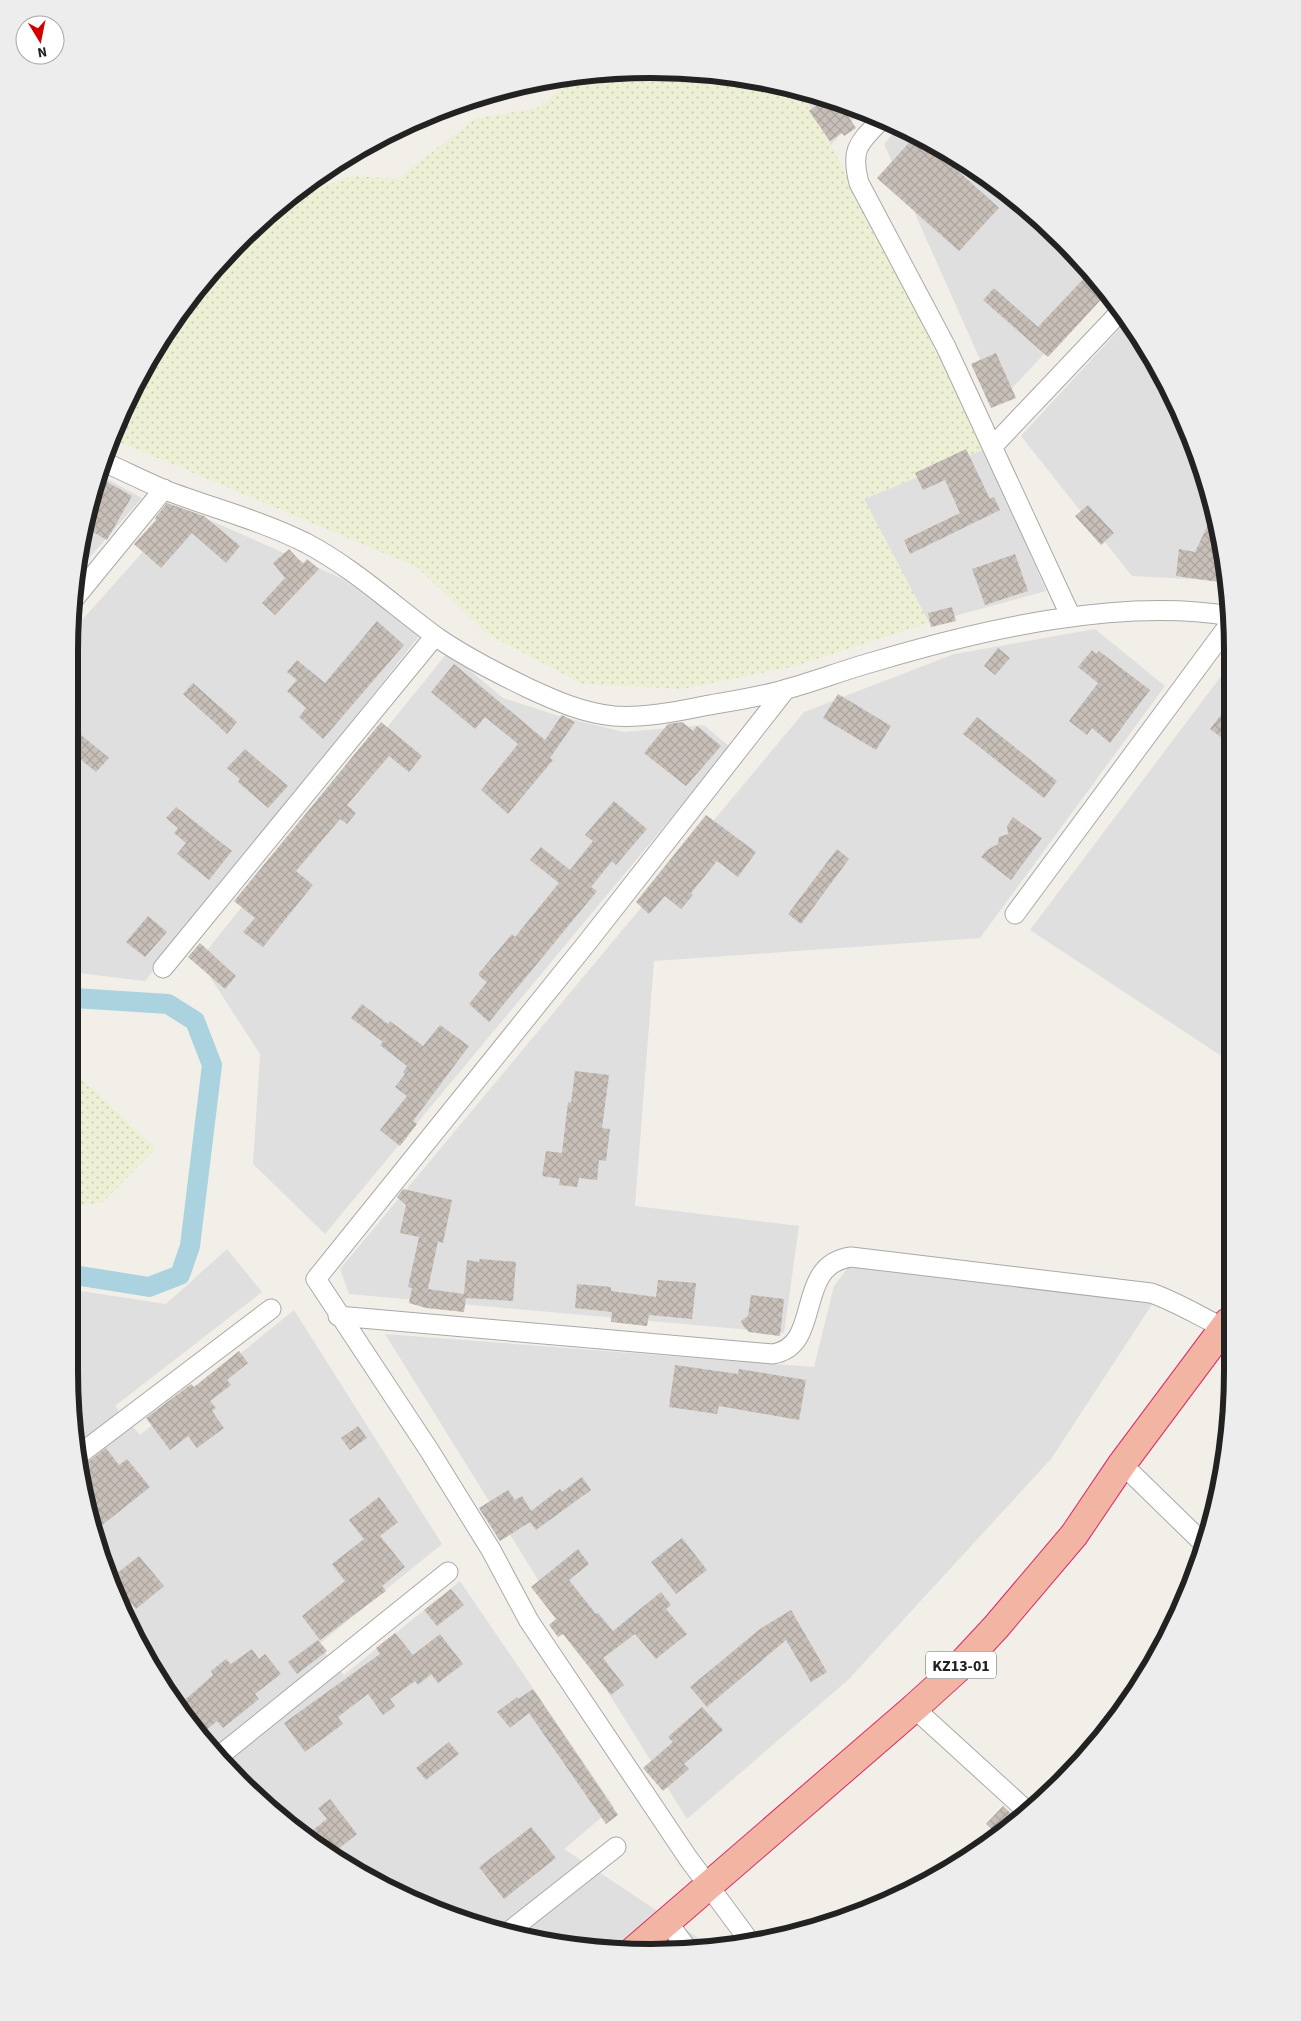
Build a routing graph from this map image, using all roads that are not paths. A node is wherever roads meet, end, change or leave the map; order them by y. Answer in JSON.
{"nodes":[{"id":1,"x":877,"y":124,"type":"edge"},
{"id":2,"x":1116,"y":317,"type":"edge"},
{"id":3,"x":993,"y":446,"type":"junction"},
{"id":4,"x":109,"y":464,"type":"edge"},
{"id":5,"x":164,"y":490,"type":"junction"},
{"id":6,"x":81,"y":591,"type":"edge"},
{"id":7,"x":1222,"y":614,"type":"edge"},
{"id":8,"x":1071,"y":617,"type":"junction"},
{"id":9,"x":1223,"y":633,"type":"edge"},
{"id":10,"x":435,"y":636,"type":"junction"},
{"id":11,"x":786,"y":689,"type":"junction"},
{"id":12,"x":1015,"y":914,"type":"dead end"},
{"id":13,"x":163,"y":968,"type":"dead end"},
{"id":14,"x":271,"y":1309,"type":"dead end"},
{"id":15,"x":338,"y":1316,"type":"junction"},
{"id":16,"x":1224,"y":1324,"type":"edge"},
{"id":17,"x":1224,"y":1328,"type":"edge"},
{"id":18,"x":83,"y":1452,"type":"edge"},
{"id":19,"x":1122,"y":1464,"type":"junction"},
{"id":20,"x":1198,"y":1538,"type":"edge"},
{"id":21,"x":448,"y":1572,"type":"dead end"},
{"id":22,"x":914,"y":1708,"type":"junction"},
{"id":23,"x":223,"y":1752,"type":"edge"},
{"id":24,"x":1022,"y":1806,"type":"edge"},
{"id":25,"x":616,"y":1847,"type":"dead end"},
{"id":26,"x":707,"y":1886,"type":"junction"},
{"id":27,"x":667,"y":1921,"type":"junction"},
{"id":28,"x":515,"y":1927,"type":"edge"},
{"id":29,"x":745,"y":1935,"type":"edge"},
{"id":30,"x":682,"y":1942,"type":"edge"},
{"id":31,"x":641,"y":1943,"type":"edge"}],
"edges":[{"from":1,"to":3,"type":"street"},
{"from":2,"to":3,"type":"street"},
{"from":3,"to":8,"type":"street"},
{"from":4,"to":5,"type":"street"},
{"from":5,"to":6,"type":"street"},
{"from":5,"to":10,"type":"street"},
{"from":7,"to":8,"type":"street"},
{"from":8,"to":11,"type":"street"},
{"from":9,"to":12,"type":"street"},
{"from":10,"to":11,"type":"street"},
{"from":10,"to":13,"type":"street"},
{"from":11,"to":15,"type":"street"},
{"from":14,"to":18,"type":"street"},
{"from":15,"to":16,"type":"street"},
{"from":15,"to":26,"type":"street"},
{"from":17,"to":19,"type":"highway","number":"KZ13-01"},
{"from":19,"to":20,"type":"street"},
{"from":19,"to":22,"type":"highway","number":"KZ13-01"},
{"from":21,"to":23,"type":"street"},
{"from":22,"to":24,"type":"street"},
{"from":22,"to":26,"type":"highway","number":"KZ13-01"},
{"from":25,"to":28,"type":"street"},
{"from":26,"to":27,"type":"highway","number":"KZ13-01"},
{"from":26,"to":29,"type":"street"},
{"from":27,"to":30,"type":"street"},
{"from":27,"to":31,"type":"highway","number":"KZ13-01"}]}
